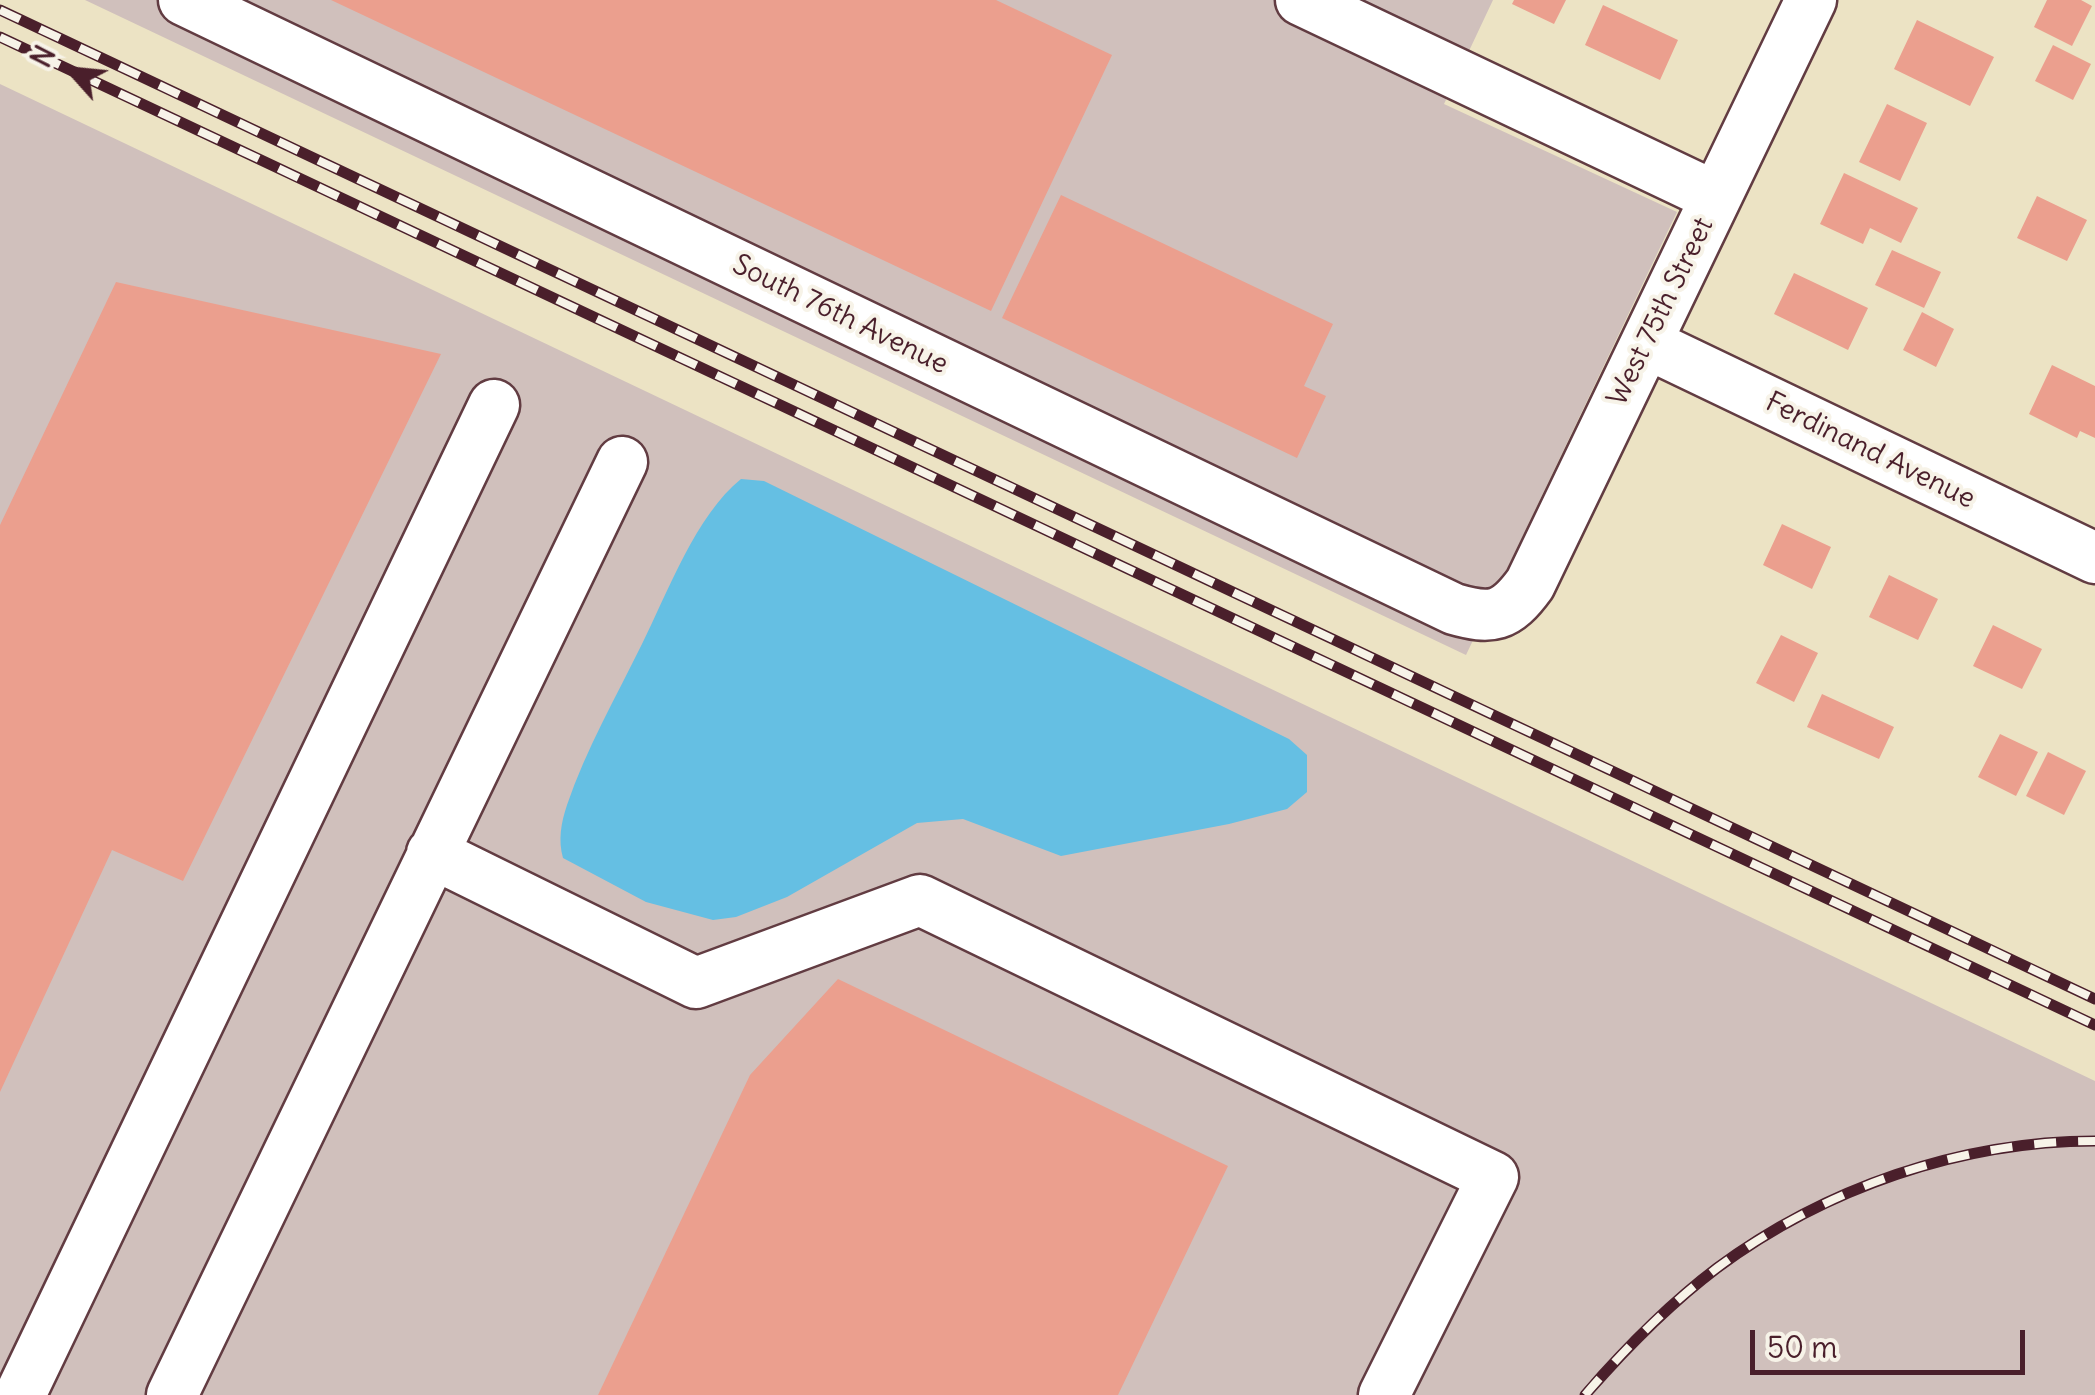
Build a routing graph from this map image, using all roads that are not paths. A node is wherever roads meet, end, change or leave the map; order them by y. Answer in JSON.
{"nodes":[{"id":1,"x":184,"y":0,"type":"edge"},
{"id":2,"x":1301,"y":0,"type":"edge"},
{"id":3,"x":1811,"y":0,"type":"edge"},
{"id":4,"x":1716,"y":196,"type":"junction"},
{"id":5,"x":1646,"y":343,"type":"junction"},
{"id":6,"x":494,"y":404,"type":"dead end"},
{"id":7,"x":622,"y":462,"type":"dead end"},
{"id":8,"x":2095,"y":558,"type":"edge"},
{"id":9,"x":1500,"y":614,"type":"joint"},
{"id":10,"x":432,"y":853,"type":"junction"},
{"id":11,"x":20,"y":1395,"type":"edge"},
{"id":12,"x":172,"y":1395,"type":"edge"},
{"id":13,"x":1384,"y":1395,"type":"edge"}],
"edges":[{"from":1,"to":9,"type":"street","name":"South 76th Avenue"},
{"from":2,"to":4,"type":"street"},
{"from":3,"to":4,"type":"street","name":"West 75th Street"},
{"from":4,"to":5,"type":"street","name":"West 75th Street"},
{"from":5,"to":8,"type":"street","name":"Ferdinand Avenue"},
{"from":5,"to":9,"type":"street","name":"West 75th Street"},
{"from":6,"to":11,"type":"street"},
{"from":7,"to":10,"type":"street"},
{"from":10,"to":12,"type":"street"},
{"from":10,"to":13,"type":"street"}]}
